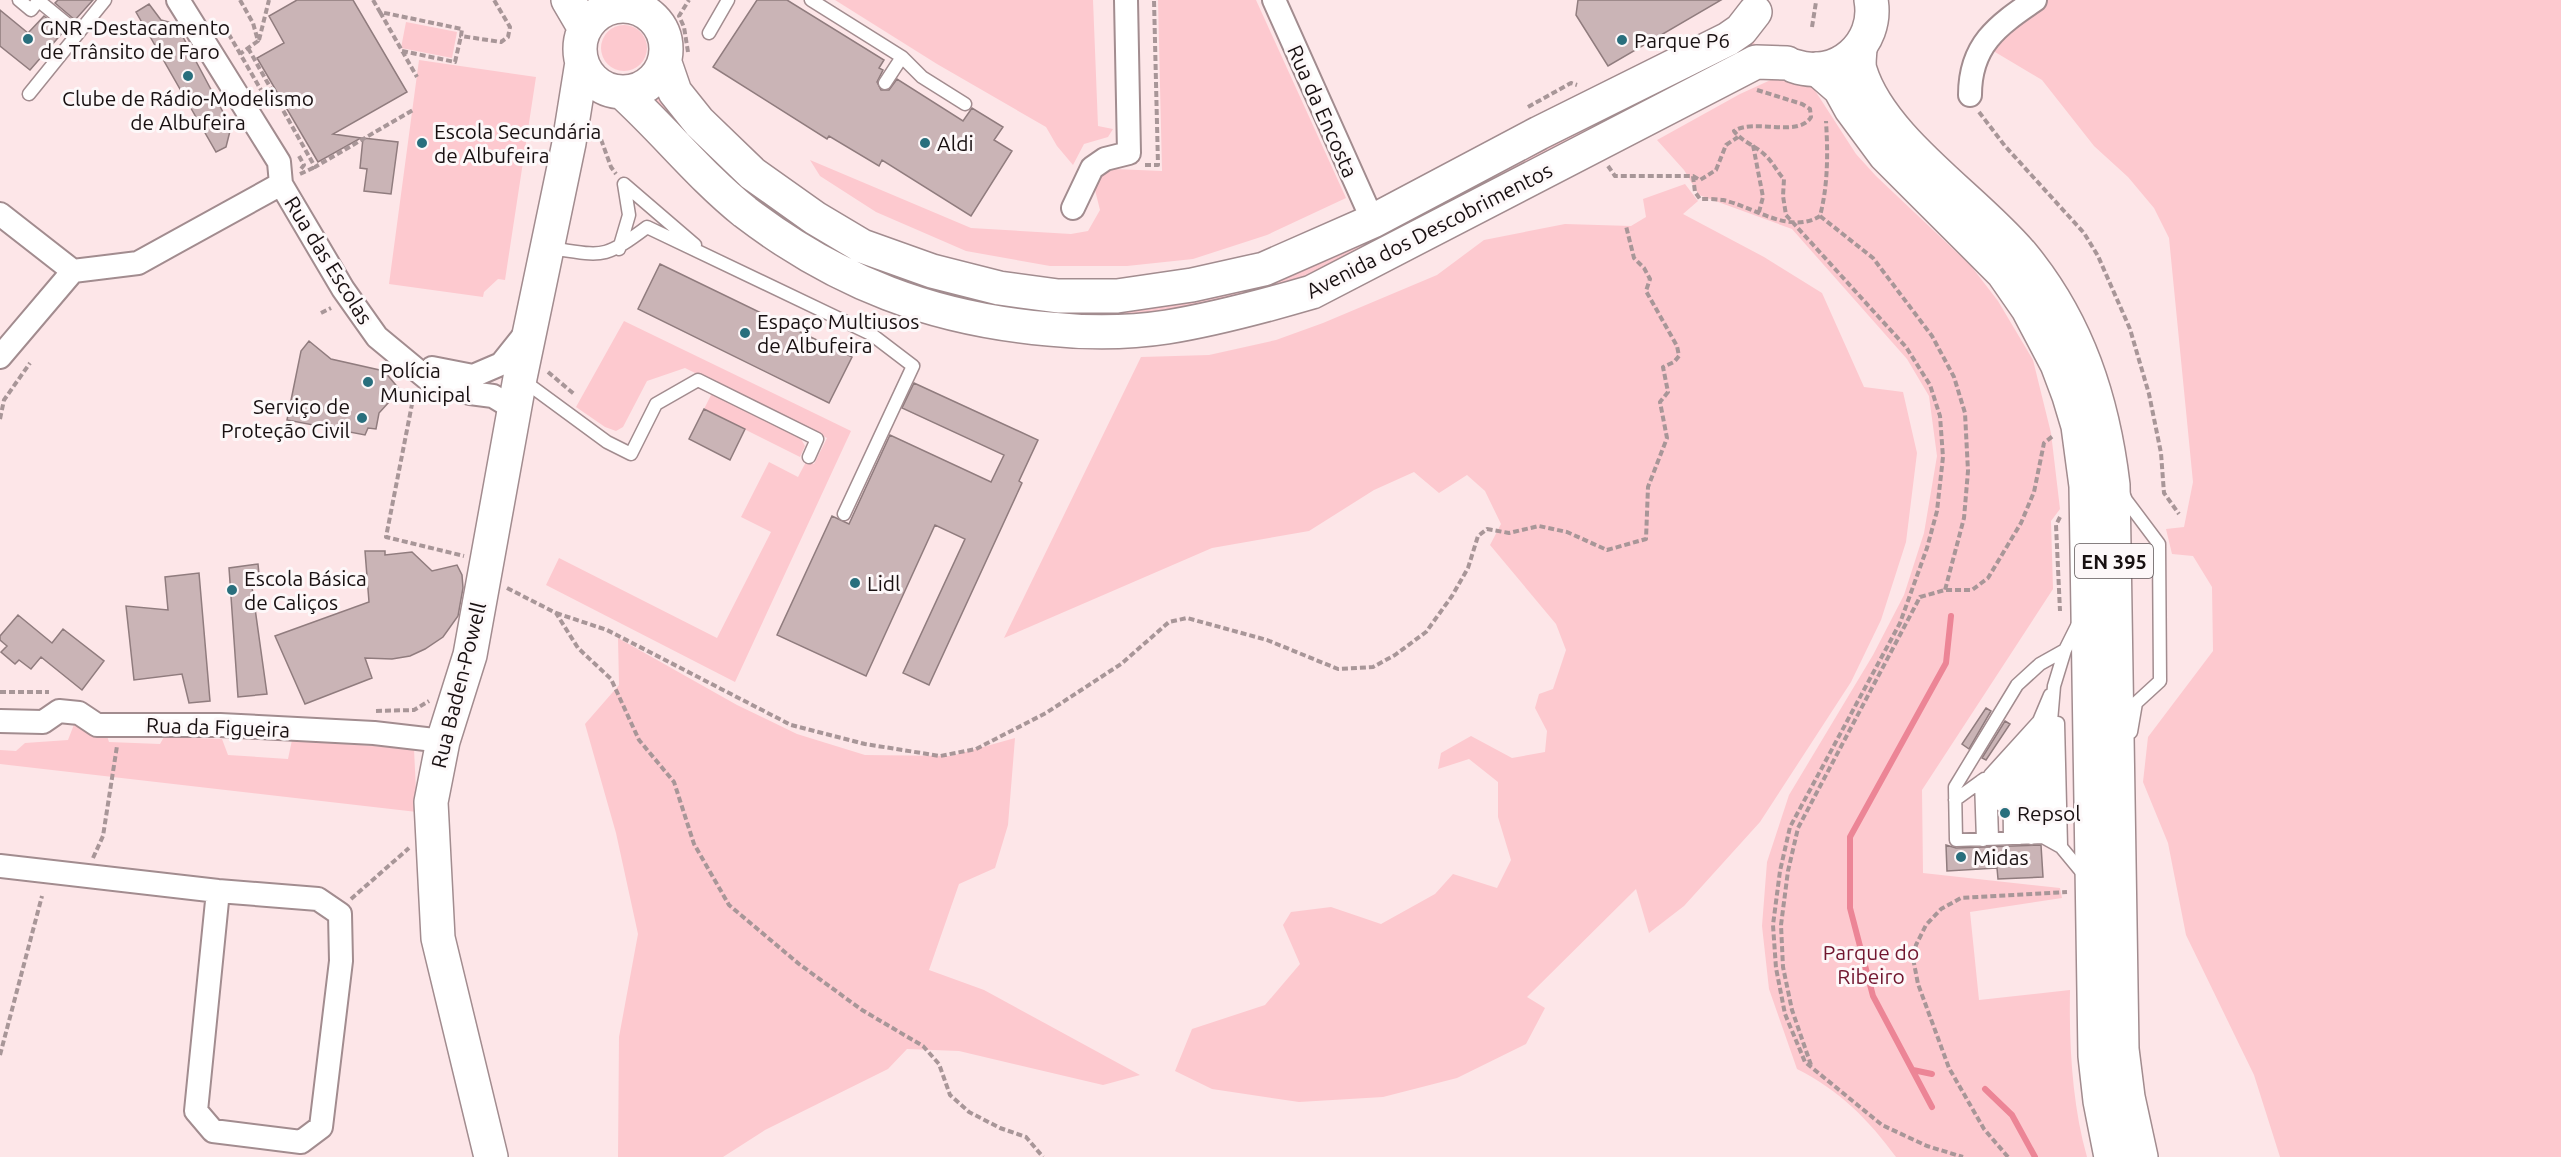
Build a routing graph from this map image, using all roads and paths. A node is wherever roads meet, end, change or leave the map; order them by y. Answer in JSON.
{"nodes":[{"id":1,"x":19,"y":0,"type":"edge"},
{"id":2,"x":39,"y":0,"type":"edge"},
{"id":3,"x":105,"y":0,"type":"edge"},
{"id":4,"x":178,"y":0,"type":"edge"},
{"id":5,"x":240,"y":0,"type":"edge"},
{"id":6,"x":269,"y":0,"type":"edge"},
{"id":7,"x":373,"y":0,"type":"edge"},
{"id":8,"x":494,"y":0,"type":"edge"},
{"id":9,"x":568,"y":0,"type":"edge"},
{"id":10,"x":689,"y":0,"type":"edge"},
{"id":11,"x":728,"y":0,"type":"edge"},
{"id":12,"x":811,"y":0,"type":"edge"},
{"id":13,"x":1126,"y":0,"type":"edge"},
{"id":14,"x":1154,"y":0,"type":"edge"},
{"id":15,"x":1274,"y":0,"type":"edge"},
{"id":16,"x":2036,"y":0,"type":"edge"},
{"id":17,"x":1816,"y":2,"type":"dead end"},
{"id":18,"x":625,"y":3,"type":"edge"},
{"id":19,"x":1875,"y":3,"type":"edge"},
{"id":20,"x":1756,"y":6,"type":"edge"},
{"id":21,"x":380,"y":12,"type":"junction"},
{"id":22,"x":664,"y":15,"type":"edge"},
{"id":23,"x":1812,"y":27,"type":"dead end"},
{"id":24,"x":585,"y":29,"type":"junction"},
{"id":25,"x":78,"y":33,"type":"junction"},
{"id":26,"x":709,"y":33,"type":"dead end"},
{"id":27,"x":461,"y":36,"type":"junction"},
{"id":28,"x":258,"y":41,"type":"junction"},
{"id":29,"x":1860,"y":47,"type":"junction"},
{"id":30,"x":248,"y":48,"type":"junction"},
{"id":31,"x":402,"y":51,"type":"junction"},
{"id":32,"x":240,"y":54,"type":"dead end"},
{"id":33,"x":902,"y":57,"type":"junction"},
{"id":34,"x":676,"y":59,"type":"junction"},
{"id":35,"x":582,"y":62,"type":"junction"},
{"id":36,"x":1802,"y":66,"type":"junction"},
{"id":37,"x":1740,"y":71,"type":"junction"},
{"id":38,"x":417,"y":77,"type":"dead end"},
{"id":39,"x":885,"y":83,"type":"dead end"},
{"id":40,"x":1580,"y":86,"type":"dead end"},
{"id":41,"x":617,"y":91,"type":"junction"},
{"id":42,"x":29,"y":93,"type":"dead end"},
{"id":43,"x":1970,"y":95,"type":"joint"},
{"id":44,"x":965,"y":104,"type":"dead end"},
{"id":45,"x":412,"y":110,"type":"dead end"},
{"id":46,"x":1523,"y":110,"type":"dead end"},
{"id":47,"x":595,"y":121,"type":"dead end"},
{"id":48,"x":1826,"y":122,"type":"dead end"},
{"id":49,"x":1738,"y":137,"type":"junction"},
{"id":50,"x":569,"y":143,"type":"junction"},
{"id":51,"x":1752,"y":144,"type":"junction"},
{"id":52,"x":1604,"y":160,"type":"dead end"},
{"id":53,"x":1142,"y":164,"type":"dead end"},
{"id":54,"x":611,"y":167,"type":"dead end"},
{"id":55,"x":1693,"y":176,"type":"junction"},
{"id":56,"x":281,"y":184,"type":"junction"},
{"id":57,"x":1073,"y":208,"type":"dead end"},
{"id":58,"x":1759,"y":212,"type":"junction"},
{"id":59,"x":0,"y":214,"type":"edge"},
{"id":60,"x":1820,"y":216,"type":"junction"},
{"id":61,"x":1373,"y":220,"type":"junction"},
{"id":62,"x":1796,"y":224,"type":"junction"},
{"id":63,"x":1626,"y":226,"type":"dead end"},
{"id":64,"x":548,"y":247,"type":"junction"},
{"id":65,"x":619,"y":249,"type":"junction"},
{"id":66,"x":707,"y":256,"type":"junction"},
{"id":67,"x":73,"y":271,"type":"junction"},
{"id":68,"x":335,"y":306,"type":"dead end"},
{"id":69,"x":321,"y":313,"type":"dead end"},
{"id":70,"x":0,"y":357,"type":"edge"},
{"id":71,"x":403,"y":357,"type":"junction"},
{"id":72,"x":30,"y":363,"type":"dead end"},
{"id":73,"x":511,"y":371,"type":"junction"},
{"id":74,"x":415,"y":385,"type":"dead end"},
{"id":75,"x":494,"y":396,"type":"junction"},
{"id":76,"x":0,"y":419,"type":"edge"},
{"id":77,"x":512,"y":425,"type":"junction"},
{"id":78,"x":2060,"y":431,"type":"dead end"},
{"id":79,"x":2109,"y":456,"type":"junction"},
{"id":80,"x":809,"y":457,"type":"dead end"},
{"id":81,"x":844,"y":514,"type":"dead end"},
{"id":82,"x":2179,"y":514,"type":"dead end"},
{"id":83,"x":473,"y":559,"type":"dead end"},
{"id":84,"x":501,"y":584,"type":"dead end"},
{"id":85,"x":1945,"y":590,"type":"junction"},
{"id":86,"x":2088,"y":609,"type":"junction"},
{"id":87,"x":556,"y":613,"type":"junction"},
{"id":88,"x":2065,"y":650,"type":"junction"},
{"id":89,"x":2054,"y":686,"type":"junction"},
{"id":90,"x":0,"y":692,"type":"edge"},
{"id":91,"x":52,"y":693,"type":"dead end"},
{"id":92,"x":434,"y":698,"type":"dead end"},
{"id":93,"x":368,"y":711,"type":"dead end"},
{"id":94,"x":0,"y":721,"type":"edge"},
{"id":95,"x":2039,"y":721,"type":"junction"},
{"id":96,"x":2029,"y":733,"type":"junction"},
{"id":97,"x":443,"y":741,"type":"junction"},
{"id":98,"x":2019,"y":744,"type":"junction"},
{"id":99,"x":117,"y":746,"type":"dead end"},
{"id":100,"x":2009,"y":754,"type":"junction"},
{"id":101,"x":2000,"y":764,"type":"junction"},
{"id":102,"x":1985,"y":778,"type":"junction"},
{"id":103,"x":1955,"y":800,"type":"junction"},
{"id":104,"x":2118,"y":804,"type":"junction"},
{"id":105,"x":2011,"y":839,"type":"junction"},
{"id":106,"x":417,"y":842,"type":"dead end"},
{"id":107,"x":2061,"y":847,"type":"junction"},
{"id":108,"x":0,"y":866,"type":"edge"},
{"id":109,"x":87,"y":866,"type":"dead end"},
{"id":110,"x":218,"y":891,"type":"junction"},
{"id":111,"x":42,"y":896,"type":"dead end"},
{"id":112,"x":2084,"y":897,"type":"junction"},
{"id":113,"x":346,"y":903,"type":"dead end"},
{"id":114,"x":0,"y":1055,"type":"edge"},
{"id":115,"x":1812,"y":1065,"type":"junction"},
{"id":116,"x":1026,"y":1137,"type":"junction"},
{"id":117,"x":491,"y":1157,"type":"edge"},
{"id":118,"x":1963,"y":1157,"type":"edge"},
{"id":119,"x":2008,"y":1157,"type":"edge"},
{"id":120,"x":2111,"y":1157,"type":"edge"},
{"id":121,"x":2142,"y":1157,"type":"edge"}],
"edges":[{"from":1,"to":2,"type":"lane"},
{"from":2,"to":25,"type":"lane"},
{"from":3,"to":25,"type":"lane"},
{"from":4,"to":56,"type":"street","name":"Rua das Escolas"},
{"from":5,"to":28,"type":"path"},
{"from":6,"to":28,"type":"path"},
{"from":7,"to":21,"type":"path"},
{"from":8,"to":27,"type":"path"},
{"from":9,"to":24,"type":"main road"},
{"from":10,"to":34,"type":"path"},
{"from":11,"to":26,"type":"lane"},
{"from":12,"to":33,"type":"lane"},
{"from":13,"to":57,"type":"street"},
{"from":14,"to":53,"type":"path"},
{"from":15,"to":61,"type":"street","name":"Rua da Encosta"},
{"from":16,"to":43,"type":"street"},
{"from":17,"to":23,"type":"path"},
{"from":18,"to":22,"type":"main road"},
{"from":18,"to":24,"type":"main road"},
{"from":19,"to":29,"type":"main road"},
{"from":20,"to":36,"type":"main road"},
{"from":20,"to":61,"type":"main road","name":"Avenida dos Descobrimentos"},
{"from":21,"to":27,"type":"path"},
{"from":21,"to":31,"type":"path"},
{"from":22,"to":34,"type":"main road"},
{"from":24,"to":35,"type":"main road"},
{"from":25,"to":42,"type":"lane"},
{"from":27,"to":31,"type":"path"},
{"from":28,"to":30,"type":"path"},
{"from":29,"to":36,"type":"main road"},
{"from":29,"to":79,"type":"main road","number":"EN 395"},
{"from":30,"to":32,"type":"path"},
{"from":30,"to":45,"type":"path"},
{"from":31,"to":38,"type":"path"},
{"from":33,"to":39,"type":"lane"},
{"from":33,"to":44,"type":"lane"},
{"from":34,"to":41,"type":"main road"},
{"from":34,"to":61,"type":"main road","name":"Avenida dos Descobrimentos"},
{"from":35,"to":41,"type":"main road"},
{"from":35,"to":50,"type":"main road","name":"Rua Baden-Powell"},
{"from":36,"to":37,"type":"main road","name":"Avenida dos Descobrimentos"},
{"from":36,"to":86,"type":"main road","number":"EN 395"},
{"from":37,"to":41,"type":"main road","name":"Avenida dos Descobrimentos"},
{"from":37,"to":49,"type":"path"},
{"from":40,"to":46,"type":"path"},
{"from":41,"to":50,"type":"main road","name":"Rua Baden-Powell"},
{"from":43,"to":82,"type":"path"},
{"from":47,"to":54,"type":"path"},
{"from":48,"to":60,"type":"path"},
{"from":49,"to":51,"type":"path"},
{"from":49,"to":55,"type":"path"},
{"from":50,"to":64,"type":"main road","name":"Rua Baden-Powell"},
{"from":51,"to":58,"type":"path"},
{"from":51,"to":62,"type":"path"},
{"from":52,"to":55,"type":"path"},
{"from":55,"to":58,"type":"path"},
{"from":56,"to":67,"type":"street"},
{"from":56,"to":71,"type":"street","name":"Rua das Escolas"},
{"from":58,"to":62,"type":"path"},
{"from":59,"to":67,"type":"street"},
{"from":60,"to":62,"type":"path"},
{"from":60,"to":85,"type":"path"},
{"from":62,"to":115,"type":"path"},
{"from":63,"to":87,"type":"path"},
{"from":64,"to":65,"type":"lane"},
{"from":64,"to":73,"type":"main road","name":"Rua Baden-Powell"},
{"from":65,"to":66,"type":"lane"},
{"from":65,"to":66,"type":"lane"},
{"from":66,"to":81,"type":"lane"},
{"from":67,"to":70,"type":"street"},
{"from":68,"to":69,"type":"path"},
{"from":71,"to":73,"type":"street","name":"Rua das Escolas"},
{"from":71,"to":75,"type":"street","name":"Rua das Escolas"},
{"from":72,"to":76,"type":"path"},
{"from":73,"to":75,"type":"street"},
{"from":73,"to":77,"type":"main road","name":"Rua Baden-Powell"},
{"from":73,"to":80,"type":"lane"},
{"from":74,"to":83,"type":"path"},
{"from":75,"to":77,"type":"street"},
{"from":77,"to":97,"type":"main road","name":"Rua Baden-Powell"},
{"from":78,"to":85,"type":"path"},
{"from":79,"to":104,"type":"main road","number":"EN 395"},
{"from":79,"to":104,"type":"lane"},
{"from":84,"to":87,"type":"path"},
{"from":85,"to":115,"type":"path"},
{"from":86,"to":88,"type":"lane"},
{"from":86,"to":112,"type":"main road","number":"EN 395"},
{"from":87,"to":116,"type":"path"},
{"from":88,"to":89,"type":"lane"},
{"from":88,"to":103,"type":"lane"},
{"from":89,"to":95,"type":"lane"},
{"from":89,"to":107,"type":"lane"},
{"from":90,"to":91,"type":"path"},
{"from":92,"to":93,"type":"path"},
{"from":94,"to":97,"type":"street","name":"Rua da Figueira"},
{"from":95,"to":96,"type":"lane"},
{"from":95,"to":105,"type":"lane"},
{"from":96,"to":98,"type":"lane"},
{"from":96,"to":105,"type":"lane"},
{"from":97,"to":117,"type":"main road","name":"Rua Baden-Powell"},
{"from":98,"to":100,"type":"lane"},
{"from":98,"to":105,"type":"lane"},
{"from":99,"to":109,"type":"path"},
{"from":100,"to":101,"type":"lane"},
{"from":100,"to":105,"type":"lane"},
{"from":101,"to":102,"type":"lane"},
{"from":101,"to":105,"type":"lane"},
{"from":102,"to":103,"type":"lane"},
{"from":102,"to":105,"type":"lane"},
{"from":103,"to":105,"type":"lane"},
{"from":104,"to":121,"type":"main road","number":"EN 395"},
{"from":105,"to":107,"type":"lane"},
{"from":106,"to":113,"type":"path"},
{"from":107,"to":112,"type":"lane"},
{"from":108,"to":110,"type":"street"},
{"from":110,"to":110,"type":"street"},
{"from":111,"to":114,"type":"path"},
{"from":112,"to":119,"type":"path"},
{"from":112,"to":120,"type":"main road","number":"EN 395"},
{"from":115,"to":118,"type":"path"},
{"from":116,"to":116,"type":"path"}]}
